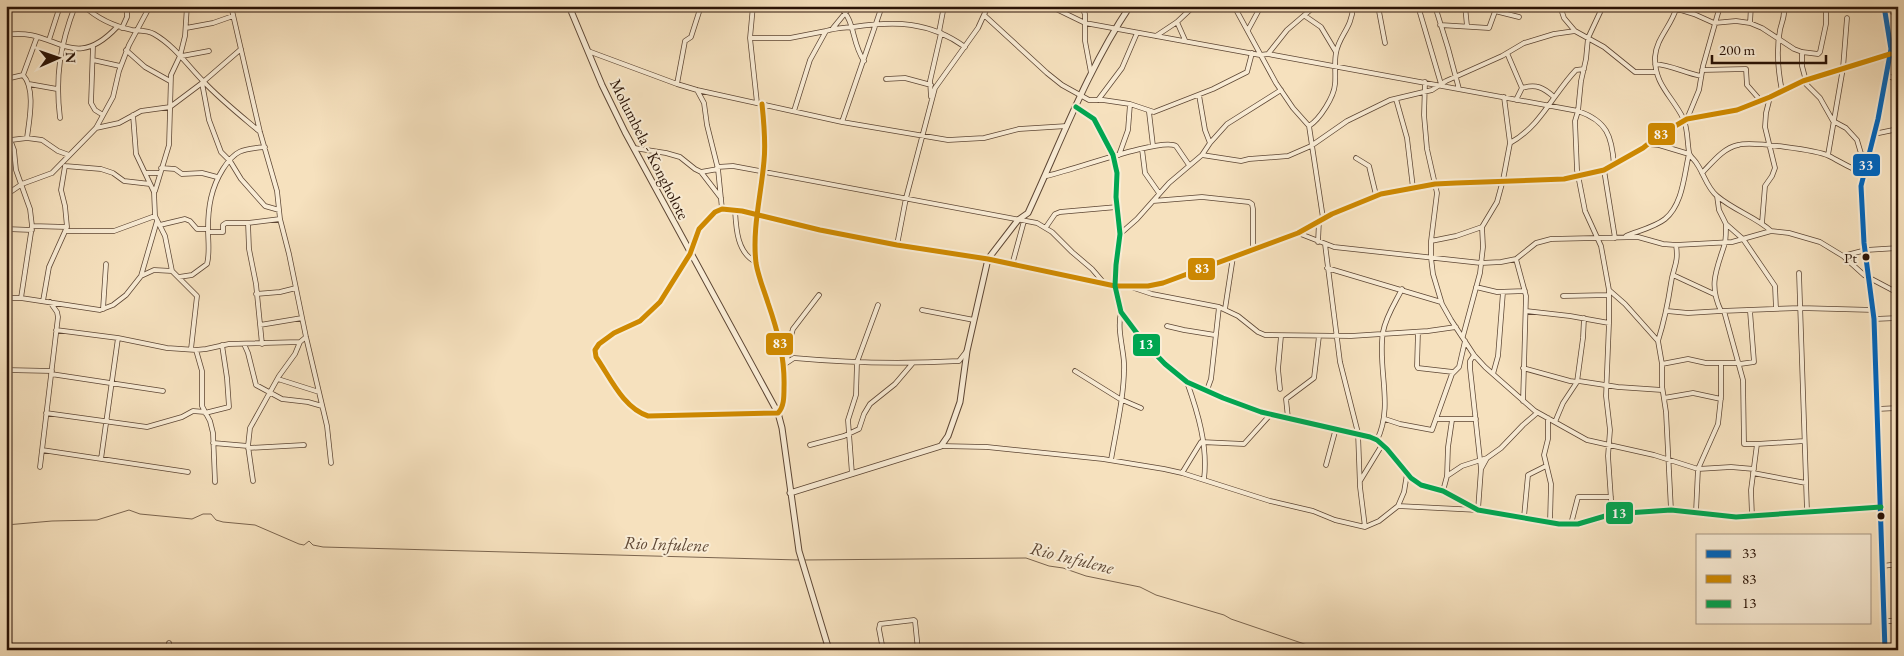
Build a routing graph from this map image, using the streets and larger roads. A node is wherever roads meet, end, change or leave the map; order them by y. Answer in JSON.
{"nodes":[{"id":1,"x":60,"y":6,"type":"edge"},
{"id":2,"x":75,"y":6,"type":"edge"},
{"id":3,"x":84,"y":6,"type":"edge"},
{"id":4,"x":127,"y":6,"type":"edge"},
{"id":5,"x":150,"y":6,"type":"edge"},
{"id":6,"x":187,"y":6,"type":"edge"},
{"id":7,"x":231,"y":6,"type":"edge"},
{"id":8,"x":569,"y":6,"type":"edge"},
{"id":9,"x":701,"y":6,"type":"edge"},
{"id":10,"x":752,"y":6,"type":"edge"},
{"id":11,"x":839,"y":6,"type":"edge"},
{"id":12,"x":851,"y":6,"type":"edge"},
{"id":13,"x":882,"y":6,"type":"edge"},
{"id":14,"x":944,"y":6,"type":"edge"},
{"id":15,"x":988,"y":6,"type":"edge"},
{"id":16,"x":1050,"y":6,"type":"edge"},
{"id":17,"x":1081,"y":6,"type":"edge"},
{"id":18,"x":1088,"y":6,"type":"edge"},
{"id":19,"x":1130,"y":6,"type":"edge"},
{"id":20,"x":1194,"y":6,"type":"edge"},
{"id":21,"x":1234,"y":6,"type":"edge"},
{"id":22,"x":1261,"y":6,"type":"edge"},
{"id":23,"x":1315,"y":6,"type":"edge"},
{"id":24,"x":1353,"y":6,"type":"edge"},
{"id":25,"x":1378,"y":6,"type":"edge"},
{"id":26,"x":1418,"y":6,"type":"edge"},
{"id":27,"x":1435,"y":6,"type":"edge"},
{"id":28,"x":1465,"y":6,"type":"edge"},
{"id":29,"x":1497,"y":6,"type":"edge"},
{"id":30,"x":1560,"y":6,"type":"edge"},
{"id":31,"x":1602,"y":6,"type":"edge"},
{"id":32,"x":1668,"y":6,"type":"edge"},
{"id":33,"x":1720,"y":6,"type":"edge"},
{"id":34,"x":1751,"y":6,"type":"edge"},
{"id":35,"x":1783,"y":6,"type":"edge"},
{"id":36,"x":1826,"y":6,"type":"edge"},
{"id":37,"x":1676,"y":8,"type":"junction"},
{"id":38,"x":1884,"y":8,"type":"edge"},
{"id":39,"x":1495,"y":11,"type":"junction"},
{"id":40,"x":1898,"y":13,"type":"edge"},
{"id":41,"x":846,"y":14,"type":"junction"},
{"id":42,"x":1085,"y":14,"type":"junction"},
{"id":43,"x":233,"y":16,"type":"junction"},
{"id":44,"x":985,"y":16,"type":"junction"},
{"id":45,"x":1305,"y":16,"type":"junction"},
{"id":46,"x":1519,"y":17,"type":"dead end"},
{"id":47,"x":1847,"y":18,"type":"dead end"},
{"id":48,"x":1177,"y":22,"type":"junction"},
{"id":49,"x":877,"y":23,"type":"junction"},
{"id":50,"x":1085,"y":23,"type":"junction"},
{"id":51,"x":1714,"y":23,"type":"junction"},
{"id":52,"x":1750,"y":23,"type":"junction"},
{"id":53,"x":1440,"y":24,"type":"junction"},
{"id":54,"x":1467,"y":26,"type":"junction"},
{"id":55,"x":117,"y":27,"type":"junction"},
{"id":56,"x":852,"y":27,"type":"junction"},
{"id":57,"x":122,"y":28,"type":"junction"},
{"id":58,"x":186,"y":28,"type":"junction"},
{"id":59,"x":834,"y":28,"type":"junction"},
{"id":60,"x":1114,"y":29,"type":"junction"},
{"id":61,"x":137,"y":30,"type":"junction"},
{"id":62,"x":1248,"y":30,"type":"junction"},
{"id":63,"x":826,"y":31,"type":"junction"},
{"id":64,"x":1575,"y":31,"type":"junction"},
{"id":65,"x":940,"y":32,"type":"junction"},
{"id":66,"x":1137,"y":33,"type":"junction"},
{"id":67,"x":6,"y":35,"type":"edge"},
{"id":68,"x":1156,"y":36,"type":"junction"},
{"id":69,"x":37,"y":37,"type":"junction"},
{"id":70,"x":750,"y":38,"type":"junction"},
{"id":71,"x":1588,"y":38,"type":"junction"},
{"id":72,"x":49,"y":40,"type":"junction"},
{"id":73,"x":1185,"y":40,"type":"junction"},
{"id":74,"x":1778,"y":40,"type":"junction"},
{"id":75,"x":1385,"y":43,"type":"dead end"},
{"id":76,"x":62,"y":45,"type":"junction"},
{"id":77,"x":93,"y":46,"type":"junction"},
{"id":78,"x":965,"y":47,"type":"junction"},
{"id":79,"x":1898,"y":47,"type":"edge"},
{"id":80,"x":1891,"y":48,"type":"junction"},
{"id":81,"x":241,"y":49,"type":"junction"},
{"id":82,"x":126,"y":50,"type":"junction"},
{"id":83,"x":208,"y":51,"type":"dead end"},
{"id":84,"x":588,"y":51,"type":"junction"},
{"id":85,"x":1336,"y":52,"type":"junction"},
{"id":86,"x":1802,"y":52,"type":"junction"},
{"id":87,"x":1252,"y":53,"type":"junction"},
{"id":88,"x":1268,"y":54,"type":"junction"},
{"id":89,"x":1507,"y":54,"type":"junction"},
{"id":90,"x":1890,"y":54,"type":"junction"},
{"id":91,"x":1260,"y":55,"type":"junction"},
{"id":92,"x":181,"y":56,"type":"junction"},
{"id":93,"x":94,"y":60,"type":"junction"},
{"id":94,"x":864,"y":60,"type":"junction"},
{"id":95,"x":1655,"y":64,"type":"junction"},
{"id":96,"x":120,"y":66,"type":"junction"},
{"id":97,"x":1335,"y":67,"type":"junction"},
{"id":98,"x":1843,"y":68,"type":"junction"},
{"id":99,"x":1584,"y":69,"type":"junction"},
{"id":100,"x":1702,"y":70,"type":"junction"},
{"id":101,"x":1655,"y":72,"type":"junction"},
{"id":102,"x":1092,"y":74,"type":"junction"},
{"id":103,"x":23,"y":75,"type":"junction"},
{"id":104,"x":1700,"y":76,"type":"junction"},
{"id":105,"x":1886,"y":76,"type":"junction"},
{"id":106,"x":1456,"y":77,"type":"junction"},
{"id":107,"x":1898,"y":78,"type":"edge"},
{"id":108,"x":6,"y":79,"type":"edge"},
{"id":109,"x":886,"y":79,"type":"dead end"},
{"id":110,"x":170,"y":81,"type":"junction"},
{"id":111,"x":1804,"y":81,"type":"junction"},
{"id":112,"x":1425,"y":82,"type":"junction"},
{"id":113,"x":203,"y":83,"type":"junction"},
{"id":114,"x":29,"y":84,"type":"junction"},
{"id":115,"x":677,"y":84,"type":"junction"},
{"id":116,"x":930,"y":84,"type":"junction"},
{"id":117,"x":1441,"y":85,"type":"junction"},
{"id":118,"x":935,"y":88,"type":"junction"},
{"id":119,"x":1522,"y":88,"type":"junction"},
{"id":120,"x":57,"y":89,"type":"junction"},
{"id":121,"x":1459,"y":89,"type":"junction"},
{"id":122,"x":697,"y":90,"type":"junction"},
{"id":123,"x":1281,"y":90,"type":"junction"},
{"id":124,"x":1782,"y":91,"type":"junction"},
{"id":125,"x":707,"y":92,"type":"junction"},
{"id":126,"x":1425,"y":92,"type":"junction"},
{"id":127,"x":1199,"y":95,"type":"junction"},
{"id":128,"x":1081,"y":96,"type":"junction"},
{"id":129,"x":1554,"y":96,"type":"junction"},
{"id":130,"x":1504,"y":97,"type":"junction"},
{"id":131,"x":1770,"y":97,"type":"junction"},
{"id":132,"x":931,"y":98,"type":"junction"},
{"id":133,"x":1396,"y":99,"type":"junction"},
{"id":134,"x":1098,"y":100,"type":"junction"},
{"id":135,"x":1516,"y":100,"type":"junction"},
{"id":136,"x":1761,"y":101,"type":"junction"},
{"id":137,"x":704,"y":103,"type":"junction"},
{"id":138,"x":760,"y":104,"type":"junction"},
{"id":139,"x":1130,"y":104,"type":"junction"},
{"id":140,"x":1549,"y":106,"type":"junction"},
{"id":141,"x":170,"y":107,"type":"junction"},
{"id":142,"x":1076,"y":107,"type":"junction"},
{"id":143,"x":1572,"y":110,"type":"junction"},
{"id":144,"x":794,"y":111,"type":"junction"},
{"id":145,"x":1578,"y":111,"type":"junction"},
{"id":146,"x":1149,"y":112,"type":"junction"},
{"id":147,"x":103,"y":115,"type":"junction"},
{"id":148,"x":133,"y":115,"type":"junction"},
{"id":149,"x":60,"y":118,"type":"dead end"},
{"id":150,"x":1686,"y":120,"type":"junction"},
{"id":151,"x":1833,"y":120,"type":"junction"},
{"id":152,"x":1575,"y":121,"type":"junction"},
{"id":153,"x":842,"y":122,"type":"junction"},
{"id":154,"x":1067,"y":126,"type":"junction"},
{"id":155,"x":1308,"y":126,"type":"junction"},
{"id":156,"x":96,"y":128,"type":"junction"},
{"id":157,"x":6,"y":129,"type":"edge"},
{"id":158,"x":1898,"y":129,"type":"edge"},
{"id":159,"x":260,"y":132,"type":"junction"},
{"id":160,"x":1874,"y":134,"type":"junction"},
{"id":161,"x":923,"y":137,"type":"junction"},
{"id":162,"x":27,"y":138,"type":"junction"},
{"id":163,"x":10,"y":140,"type":"junction"},
{"id":164,"x":1210,"y":143,"type":"junction"},
{"id":165,"x":1510,"y":143,"type":"junction"},
{"id":166,"x":1648,"y":144,"type":"junction"},
{"id":167,"x":1153,"y":146,"type":"junction"},
{"id":168,"x":1311,"y":146,"type":"junction"},
{"id":169,"x":1769,"y":146,"type":"junction"},
{"id":170,"x":264,"y":147,"type":"junction"},
{"id":171,"x":634,"y":148,"type":"junction"},
{"id":172,"x":1142,"y":149,"type":"junction"},
{"id":173,"x":1118,"y":154,"type":"junction"},
{"id":174,"x":1689,"y":154,"type":"junction"},
{"id":175,"x":68,"y":155,"type":"junction"},
{"id":176,"x":1113,"y":155,"type":"junction"},
{"id":177,"x":1202,"y":155,"type":"junction"},
{"id":178,"x":1828,"y":156,"type":"junction"},
{"id":179,"x":1356,"y":158,"type":"dead end"},
{"id":180,"x":228,"y":160,"type":"junction"},
{"id":181,"x":1189,"y":165,"type":"junction"},
{"id":182,"x":1614,"y":165,"type":"junction"},
{"id":183,"x":62,"y":166,"type":"junction"},
{"id":184,"x":1865,"y":167,"type":"junction"},
{"id":185,"x":718,"y":168,"type":"junction"},
{"id":186,"x":160,"y":170,"type":"junction"},
{"id":187,"x":1604,"y":170,"type":"junction"},
{"id":188,"x":701,"y":172,"type":"junction"},
{"id":189,"x":763,"y":172,"type":"junction"},
{"id":190,"x":145,"y":173,"type":"junction"},
{"id":191,"x":1702,"y":173,"type":"junction"},
{"id":192,"x":1864,"y":173,"type":"junction"},
{"id":193,"x":1046,"y":176,"type":"junction"},
{"id":194,"x":1578,"y":176,"type":"junction"},
{"id":195,"x":218,"y":178,"type":"junction"},
{"id":196,"x":1503,"y":180,"type":"junction"},
{"id":197,"x":22,"y":184,"type":"junction"},
{"id":198,"x":150,"y":184,"type":"junction"},
{"id":199,"x":1435,"y":184,"type":"junction"},
{"id":200,"x":1413,"y":188,"type":"junction"},
{"id":201,"x":154,"y":192,"type":"junction"},
{"id":202,"x":1159,"y":193,"type":"junction"},
{"id":203,"x":7,"y":194,"type":"edge"},
{"id":204,"x":1376,"y":195,"type":"junction"},
{"id":205,"x":1717,"y":196,"type":"junction"},
{"id":206,"x":720,"y":198,"type":"junction"},
{"id":207,"x":906,"y":198,"type":"junction"},
{"id":208,"x":1153,"y":201,"type":"junction"},
{"id":209,"x":1117,"y":207,"type":"junction"},
{"id":210,"x":722,"y":209,"type":"junction"},
{"id":211,"x":279,"y":210,"type":"junction"},
{"id":212,"x":735,"y":210,"type":"junction"},
{"id":213,"x":757,"y":215,"type":"junction"},
{"id":214,"x":155,"y":216,"type":"junction"},
{"id":215,"x":280,"y":219,"type":"junction"},
{"id":216,"x":1021,"y":220,"type":"junction"},
{"id":217,"x":1321,"y":220,"type":"junction"},
{"id":218,"x":159,"y":223,"type":"junction"},
{"id":219,"x":248,"y":223,"type":"junction"},
{"id":220,"x":1762,"y":223,"type":"junction"},
{"id":221,"x":1726,"y":224,"type":"junction"},
{"id":222,"x":1046,"y":227,"type":"junction"},
{"id":223,"x":1482,"y":227,"type":"junction"},
{"id":224,"x":32,"y":228,"type":"junction"},
{"id":225,"x":66,"y":229,"type":"junction"},
{"id":226,"x":6,"y":230,"type":"edge"},
{"id":227,"x":208,"y":231,"type":"junction"},
{"id":228,"x":1772,"y":231,"type":"junction"},
{"id":229,"x":1298,"y":233,"type":"junction"},
{"id":230,"x":1120,"y":234,"type":"junction"},
{"id":231,"x":1615,"y":238,"type":"junction"},
{"id":232,"x":1622,"y":238,"type":"junction"},
{"id":233,"x":1597,"y":239,"type":"junction"},
{"id":234,"x":1743,"y":239,"type":"junction"},
{"id":235,"x":1431,"y":241,"type":"junction"},
{"id":236,"x":1318,"y":242,"type":"junction"},
{"id":237,"x":1725,"y":242,"type":"junction"},
{"id":238,"x":1325,"y":244,"type":"junction"},
{"id":239,"x":897,"y":245,"type":"junction"},
{"id":240,"x":1676,"y":245,"type":"junction"},
{"id":241,"x":1898,"y":248,"type":"edge"},
{"id":242,"x":1253,"y":250,"type":"junction"},
{"id":243,"x":1866,"y":250,"type":"junction"},
{"id":244,"x":690,"y":254,"type":"junction"},
{"id":245,"x":1843,"y":256,"type":"junction"},
{"id":246,"x":1233,"y":257,"type":"junction"},
{"id":247,"x":1430,"y":258,"type":"junction"},
{"id":248,"x":988,"y":259,"type":"junction"},
{"id":249,"x":1516,"y":259,"type":"junction"},
{"id":250,"x":756,"y":262,"type":"junction"},
{"id":251,"x":1481,"y":262,"type":"junction"},
{"id":252,"x":106,"y":264,"type":"dead end"},
{"id":253,"x":1012,"y":265,"type":"junction"},
{"id":254,"x":1327,"y":268,"type":"junction"},
{"id":255,"x":172,"y":271,"type":"junction"},
{"id":256,"x":1799,"y":273,"type":"dead end"},
{"id":257,"x":1673,"y":275,"type":"junction"},
{"id":258,"x":141,"y":276,"type":"junction"},
{"id":259,"x":179,"y":277,"type":"junction"},
{"id":260,"x":1869,"y":278,"type":"junction"},
{"id":261,"x":1104,"y":283,"type":"junction"},
{"id":262,"x":1116,"y":286,"type":"junction"},
{"id":263,"x":1148,"y":286,"type":"junction"},
{"id":264,"x":1132,"y":287,"type":"junction"},
{"id":265,"x":1476,"y":287,"type":"junction"},
{"id":266,"x":296,"y":288,"type":"junction"},
{"id":267,"x":1402,"y":289,"type":"junction"},
{"id":268,"x":1609,"y":290,"type":"junction"},
{"id":269,"x":1525,"y":291,"type":"junction"},
{"id":270,"x":1503,"y":292,"type":"junction"},
{"id":271,"x":1147,"y":293,"type":"junction"},
{"id":272,"x":1898,"y":293,"type":"edge"},
{"id":273,"x":256,"y":294,"type":"junction"},
{"id":274,"x":1714,"y":294,"type":"junction"},
{"id":275,"x":819,"y":295,"type":"dead end"},
{"id":276,"x":1563,"y":296,"type":"dead end"},
{"id":277,"x":1608,"y":296,"type":"junction"},
{"id":278,"x":6,"y":298,"type":"edge"},
{"id":279,"x":21,"y":298,"type":"junction"},
{"id":280,"x":43,"y":301,"type":"junction"},
{"id":281,"x":50,"y":302,"type":"junction"},
{"id":282,"x":1441,"y":302,"type":"junction"},
{"id":283,"x":878,"y":304,"type":"dead end"},
{"id":284,"x":1219,"y":307,"type":"junction"},
{"id":285,"x":1800,"y":308,"type":"junction"},
{"id":286,"x":103,"y":309,"type":"junction"},
{"id":287,"x":1225,"y":309,"type":"junction"},
{"id":288,"x":1776,"y":309,"type":"junction"},
{"id":289,"x":922,"y":310,"type":"dead end"},
{"id":290,"x":1874,"y":310,"type":"junction"},
{"id":291,"x":1526,"y":311,"type":"junction"},
{"id":292,"x":1667,"y":311,"type":"junction"},
{"id":293,"x":1722,"y":311,"type":"junction"},
{"id":294,"x":1750,"y":311,"type":"junction"},
{"id":295,"x":1121,"y":312,"type":"junction"},
{"id":296,"x":302,"y":318,"type":"junction"},
{"id":297,"x":1584,"y":318,"type":"junction"},
{"id":298,"x":1898,"y":318,"type":"edge"},
{"id":299,"x":1874,"y":319,"type":"junction"},
{"id":300,"x":974,"y":320,"type":"junction"},
{"id":301,"x":1609,"y":323,"type":"junction"},
{"id":302,"x":260,"y":325,"type":"junction"},
{"id":303,"x":1167,"y":326,"type":"dead end"},
{"id":304,"x":1456,"y":327,"type":"junction"},
{"id":305,"x":56,"y":330,"type":"junction"},
{"id":306,"x":1418,"y":332,"type":"junction"},
{"id":307,"x":1383,"y":333,"type":"junction"},
{"id":308,"x":1215,"y":335,"type":"junction"},
{"id":309,"x":1336,"y":335,"type":"junction"},
{"id":310,"x":1281,"y":336,"type":"junction"},
{"id":311,"x":1319,"y":336,"type":"junction"},
{"id":312,"x":306,"y":337,"type":"junction"},
{"id":313,"x":118,"y":338,"type":"junction"},
{"id":314,"x":1464,"y":338,"type":"junction"},
{"id":315,"x":1658,"y":341,"type":"junction"},
{"id":316,"x":300,"y":342,"type":"junction"},
{"id":317,"x":244,"y":344,"type":"junction"},
{"id":318,"x":262,"y":344,"type":"junction"},
{"id":319,"x":222,"y":345,"type":"junction"},
{"id":320,"x":194,"y":350,"type":"junction"},
{"id":321,"x":967,"y":351,"type":"junction"},
{"id":322,"x":782,"y":352,"type":"junction"},
{"id":323,"x":1474,"y":354,"type":"junction"},
{"id":324,"x":789,"y":355,"type":"junction"},
{"id":325,"x":794,"y":358,"type":"junction"},
{"id":326,"x":959,"y":361,"type":"junction"},
{"id":327,"x":857,"y":362,"type":"junction"},
{"id":328,"x":785,"y":364,"type":"junction"},
{"id":329,"x":912,"y":364,"type":"junction"},
{"id":330,"x":1662,"y":364,"type":"junction"},
{"id":331,"x":1721,"y":364,"type":"junction"},
{"id":332,"x":1740,"y":364,"type":"junction"},
{"id":333,"x":1523,"y":368,"type":"junction"},
{"id":334,"x":6,"y":370,"type":"edge"},
{"id":335,"x":1075,"y":371,"type":"dead end"},
{"id":336,"x":51,"y":372,"type":"junction"},
{"id":337,"x":1453,"y":372,"type":"junction"},
{"id":338,"x":963,"y":373,"type":"junction"},
{"id":339,"x":1493,"y":374,"type":"junction"},
{"id":340,"x":278,"y":379,"type":"junction"},
{"id":341,"x":1187,"y":382,"type":"junction"},
{"id":342,"x":1577,"y":382,"type":"junction"},
{"id":343,"x":112,"y":383,"type":"junction"},
{"id":344,"x":1605,"y":385,"type":"junction"},
{"id":345,"x":1280,"y":389,"type":"dead end"},
{"id":346,"x":1207,"y":390,"type":"junction"},
{"id":347,"x":1662,"y":390,"type":"junction"},
{"id":348,"x":164,"y":391,"type":"dead end"},
{"id":349,"x":319,"y":392,"type":"junction"},
{"id":350,"x":270,"y":393,"type":"junction"},
{"id":351,"x":1664,"y":398,"type":"junction"},
{"id":352,"x":1120,"y":399,"type":"junction"},
{"id":353,"x":1721,"y":399,"type":"junction"},
{"id":354,"x":1524,"y":401,"type":"junction"},
{"id":355,"x":322,"y":406,"type":"junction"},
{"id":356,"x":1142,"y":408,"type":"dead end"},
{"id":357,"x":1898,"y":408,"type":"edge"},
{"id":358,"x":1878,"y":409,"type":"junction"},
{"id":359,"x":205,"y":412,"type":"junction"},
{"id":360,"x":46,"y":413,"type":"junction"},
{"id":361,"x":778,"y":413,"type":"junction"},
{"id":362,"x":1537,"y":413,"type":"junction"},
{"id":363,"x":1270,"y":415,"type":"junction"},
{"id":364,"x":1288,"y":418,"type":"junction"},
{"id":365,"x":1548,"y":418,"type":"junction"},
{"id":366,"x":1385,"y":419,"type":"junction"},
{"id":367,"x":1436,"y":419,"type":"junction"},
{"id":368,"x":1476,"y":419,"type":"junction"},
{"id":369,"x":107,"y":420,"type":"junction"},
{"id":370,"x":1452,"y":420,"type":"junction"},
{"id":371,"x":1555,"y":422,"type":"junction"},
{"id":372,"x":1336,"y":428,"type":"junction"},
{"id":373,"x":848,"y":433,"type":"junction"},
{"id":374,"x":1358,"y":433,"type":"junction"},
{"id":375,"x":1377,"y":440,"type":"junction"},
{"id":376,"x":1203,"y":441,"type":"junction"},
{"id":377,"x":1804,"y":441,"type":"junction"},
{"id":378,"x":213,"y":443,"type":"junction"},
{"id":379,"x":1757,"y":444,"type":"junction"},
{"id":380,"x":304,"y":445,"type":"dead end"},
{"id":381,"x":810,"y":445,"type":"dead end"},
{"id":382,"x":1382,"y":445,"type":"junction"},
{"id":383,"x":941,"y":446,"type":"junction"},
{"id":384,"x":1608,"y":446,"type":"junction"},
{"id":385,"x":248,"y":447,"type":"junction"},
{"id":386,"x":42,"y":450,"type":"junction"},
{"id":387,"x":1487,"y":458,"type":"junction"},
{"id":388,"x":101,"y":459,"type":"junction"},
{"id":389,"x":1480,"y":459,"type":"junction"},
{"id":390,"x":1111,"y":460,"type":"junction"},
{"id":391,"x":1669,"y":460,"type":"junction"},
{"id":392,"x":331,"y":463,"type":"dead end"},
{"id":393,"x":1326,"y":464,"type":"dead end"},
{"id":394,"x":1546,"y":466,"type":"junction"},
{"id":395,"x":40,"y":467,"type":"dead end"},
{"id":396,"x":1481,"y":469,"type":"junction"},
{"id":397,"x":1698,"y":469,"type":"junction"},
{"id":398,"x":1753,"y":471,"type":"junction"},
{"id":399,"x":188,"y":472,"type":"dead end"},
{"id":400,"x":1182,"y":472,"type":"junction"},
{"id":401,"x":852,"y":474,"type":"junction"},
{"id":402,"x":1407,"y":474,"type":"junction"},
{"id":403,"x":1447,"y":476,"type":"junction"},
{"id":404,"x":1204,"y":479,"type":"junction"},
{"id":405,"x":215,"y":482,"type":"dead end"},
{"id":406,"x":253,"y":482,"type":"dead end"},
{"id":407,"x":1360,"y":482,"type":"junction"},
{"id":408,"x":1806,"y":484,"type":"junction"},
{"id":409,"x":1443,"y":491,"type":"junction"},
{"id":410,"x":790,"y":493,"type":"junction"},
{"id":411,"x":1611,"y":497,"type":"junction"},
{"id":412,"x":1398,"y":506,"type":"junction"},
{"id":413,"x":1881,"y":507,"type":"junction"},
{"id":414,"x":1478,"y":510,"type":"junction"},
{"id":415,"x":1671,"y":510,"type":"junction"},
{"id":416,"x":1807,"y":511,"type":"junction"},
{"id":417,"x":1696,"y":512,"type":"junction"},
{"id":418,"x":1612,"y":514,"type":"junction"},
{"id":419,"x":1752,"y":516,"type":"junction"},
{"id":420,"x":1524,"y":517,"type":"junction"},
{"id":421,"x":1550,"y":522,"type":"junction"},
{"id":422,"x":1571,"y":524,"type":"junction"},
{"id":423,"x":1365,"y":527,"type":"junction"},
{"id":424,"x":1898,"y":564,"type":"edge"},
{"id":425,"x":1883,"y":566,"type":"junction"},
{"id":426,"x":1884,"y":621,"type":"junction"},
{"id":427,"x":1898,"y":621,"type":"edge"},
{"id":428,"x":169,"y":643,"type":"dead end"},
{"id":429,"x":169,"y":650,"type":"edge"},
{"id":430,"x":829,"y":650,"type":"edge"},
{"id":431,"x":883,"y":650,"type":"edge"},
{"id":432,"x":918,"y":650,"type":"edge"},
{"id":433,"x":1885,"y":650,"type":"edge"}],
"edges":[{"from":1,"to":72,"type":"street"},
{"from":2,"to":76,"type":"street"},
{"from":3,"to":55,"type":"street"},
{"from":4,"to":57,"type":"street"},
{"from":5,"to":61,"type":"street"},
{"from":6,"to":58,"type":"street"},
{"from":7,"to":43,"type":"street"},
{"from":8,"to":84,"type":"street","name":"Molumbela - Kongholote"},
{"from":9,"to":115,"type":"street"},
{"from":10,"to":70,"type":"street"},
{"from":11,"to":41,"type":"street"},
{"from":12,"to":41,"type":"street"},
{"from":13,"to":49,"type":"street"},
{"from":14,"to":65,"type":"street"},
{"from":15,"to":44,"type":"street"},
{"from":16,"to":50,"type":"street"},
{"from":17,"to":42,"type":"street"},
{"from":18,"to":42,"type":"street"},
{"from":19,"to":60,"type":"street"},
{"from":20,"to":48,"type":"street"},
{"from":21,"to":62,"type":"street"},
{"from":22,"to":62,"type":"street"},
{"from":23,"to":45,"type":"street"},
{"from":24,"to":85,"type":"street"},
{"from":25,"to":75,"type":"street"},
{"from":26,"to":117,"type":"street"},
{"from":27,"to":53,"type":"street"},
{"from":28,"to":54,"type":"street"},
{"from":29,"to":39,"type":"street"},
{"from":30,"to":64,"type":"street"},
{"from":31,"to":71,"type":"street"},
{"from":32,"to":37,"type":"street"},
{"from":33,"to":51,"type":"street"},
{"from":34,"to":52,"type":"street"},
{"from":35,"to":74,"type":"street"},
{"from":36,"to":86,"type":"street"},
{"from":37,"to":51,"type":"street"},
{"from":37,"to":95,"type":"street"},
{"from":38,"to":40,"type":"street"},
{"from":38,"to":80,"type":"street"},
{"from":39,"to":46,"type":"street"},
{"from":39,"to":54,"type":"street"},
{"from":41,"to":56,"type":"street"},
{"from":41,"to":59,"type":"street"},
{"from":42,"to":50,"type":"street"},
{"from":43,"to":58,"type":"street"},
{"from":43,"to":81,"type":"street"},
{"from":44,"to":78,"type":"street"},
{"from":44,"to":128,"type":"street"},
{"from":45,"to":85,"type":"street"},
{"from":45,"to":88,"type":"street"},
{"from":47,"to":98,"type":"street"},
{"from":48,"to":68,"type":"street"},
{"from":48,"to":73,"type":"street"},
{"from":49,"to":56,"type":"street"},
{"from":49,"to":65,"type":"street"},
{"from":49,"to":94,"type":"street"},
{"from":50,"to":60,"type":"street"},
{"from":50,"to":102,"type":"street"},
{"from":51,"to":52,"type":"street"},
{"from":51,"to":100,"type":"street"},
{"from":52,"to":74,"type":"street"},
{"from":53,"to":54,"type":"street"},
{"from":53,"to":106,"type":"street"},
{"from":55,"to":57,"type":"street"},
{"from":55,"to":77,"type":"street"},
{"from":56,"to":59,"type":"street"},
{"from":56,"to":94,"type":"street"},
{"from":57,"to":61,"type":"street"},
{"from":58,"to":92,"type":"street"},
{"from":59,"to":63,"type":"street"},
{"from":60,"to":66,"type":"street"},
{"from":60,"to":102,"type":"street"},
{"from":61,"to":82,"type":"street"},
{"from":61,"to":92,"type":"street"},
{"from":62,"to":91,"type":"street"},
{"from":63,"to":70,"type":"street"},
{"from":63,"to":144,"type":"street"},
{"from":64,"to":71,"type":"street"},
{"from":64,"to":89,"type":"street"},
{"from":65,"to":78,"type":"street"},
{"from":65,"to":116,"type":"street"},
{"from":66,"to":68,"type":"street"},
{"from":66,"to":134,"type":"street"},
{"from":67,"to":69,"type":"street"},
{"from":68,"to":73,"type":"street"},
{"from":69,"to":72,"type":"street"},
{"from":69,"to":103,"type":"street"},
{"from":70,"to":138,"type":"street"},
{"from":71,"to":99,"type":"street"},
{"from":71,"to":101,"type":"street"},
{"from":72,"to":76,"type":"street"},
{"from":73,"to":87,"type":"street"},
{"from":74,"to":86,"type":"street"},
{"from":74,"to":124,"type":"street"},
{"from":76,"to":77,"type":"street"},
{"from":76,"to":120,"type":"street"},
{"from":77,"to":93,"type":"street"},
{"from":78,"to":118,"type":"street"},
{"from":79,"to":80,"type":"street"},
{"from":80,"to":90,"type":"street"},
{"from":81,"to":113,"type":"street"},
{"from":81,"to":159,"type":"street"},
{"from":82,"to":96,"type":"street"},
{"from":82,"to":110,"type":"street"},
{"from":83,"to":92,"type":"street"},
{"from":84,"to":115,"type":"street"},
{"from":84,"to":171,"type":"street","name":"Molumbela - Kongholote"},
{"from":85,"to":97,"type":"street"},
{"from":86,"to":111,"type":"street"},
{"from":87,"to":91,"type":"street"},
{"from":87,"to":127,"type":"street"},
{"from":88,"to":91,"type":"street"},
{"from":88,"to":97,"type":"street"},
{"from":89,"to":106,"type":"street"},
{"from":89,"to":119,"type":"street"},
{"from":90,"to":98,"type":"street"},
{"from":90,"to":105,"type":"street"},
{"from":91,"to":123,"type":"street"},
{"from":92,"to":110,"type":"street"},
{"from":92,"to":113,"type":"street"},
{"from":93,"to":96,"type":"street"},
{"from":93,"to":147,"type":"street"},
{"from":94,"to":153,"type":"street"},
{"from":95,"to":101,"type":"street"},
{"from":95,"to":104,"type":"street"},
{"from":96,"to":147,"type":"street"},
{"from":97,"to":112,"type":"street"},
{"from":97,"to":155,"type":"street"},
{"from":98,"to":111,"type":"street"},
{"from":98,"to":151,"type":"street"},
{"from":99,"to":129,"type":"street"},
{"from":99,"to":145,"type":"street"},
{"from":100,"to":104,"type":"street"},
{"from":100,"to":136,"type":"street"},
{"from":101,"to":150,"type":"street"},
{"from":102,"to":128,"type":"street"},
{"from":103,"to":108,"type":"street"},
{"from":103,"to":114,"type":"street"},
{"from":104,"to":150,"type":"street"},
{"from":105,"to":107,"type":"street"},
{"from":105,"to":160,"type":"street"},
{"from":106,"to":117,"type":"street"},
{"from":106,"to":121,"type":"street"},
{"from":109,"to":116,"type":"street"},
{"from":110,"to":141,"type":"street"},
{"from":111,"to":124,"type":"street"},
{"from":111,"to":151,"type":"street"},
{"from":112,"to":117,"type":"street"},
{"from":112,"to":126,"type":"street"},
{"from":113,"to":141,"type":"street"},
{"from":113,"to":159,"type":"street"},
{"from":113,"to":180,"type":"street"},
{"from":114,"to":120,"type":"street"},
{"from":114,"to":162,"type":"street"},
{"from":115,"to":122,"type":"street"},
{"from":116,"to":118,"type":"street"},
{"from":116,"to":132,"type":"street"},
{"from":117,"to":121,"type":"street"},
{"from":117,"to":126,"type":"street"},
{"from":118,"to":132,"type":"street"},
{"from":119,"to":129,"type":"street"},
{"from":119,"to":135,"type":"street"},
{"from":120,"to":149,"type":"street"},
{"from":121,"to":130,"type":"street"},
{"from":122,"to":125,"type":"street"},
{"from":122,"to":137,"type":"street"},
{"from":123,"to":155,"type":"street"},
{"from":123,"to":164,"type":"street"},
{"from":124,"to":131,"type":"street"},
{"from":125,"to":137,"type":"street"},
{"from":125,"to":138,"type":"street"},
{"from":126,"to":133,"type":"street"},
{"from":126,"to":199,"type":"street"},
{"from":127,"to":146,"type":"street"},
{"from":127,"to":164,"type":"street"},
{"from":128,"to":134,"type":"street"},
{"from":128,"to":142,"type":"street"},
{"from":129,"to":140,"type":"street"},
{"from":130,"to":135,"type":"street"},
{"from":130,"to":165,"type":"street"},
{"from":131,"to":136,"type":"street"},
{"from":131,"to":169,"type":"street"},
{"from":132,"to":161,"type":"street"},
{"from":133,"to":168,"type":"street"},
{"from":133,"to":200,"type":"street"},
{"from":134,"to":139,"type":"street"},
{"from":135,"to":140,"type":"street"},
{"from":136,"to":150,"type":"street"},
{"from":137,"to":185,"type":"street"},
{"from":138,"to":144,"type":"street"},
{"from":138,"to":189,"type":"street"},
{"from":139,"to":146,"type":"street"},
{"from":139,"to":173,"type":"street"},
{"from":140,"to":143,"type":"street"},
{"from":140,"to":165,"type":"street"},
{"from":141,"to":148,"type":"street"},
{"from":141,"to":186,"type":"street"},
{"from":142,"to":154,"type":"street"},
{"from":142,"to":176,"type":"street"},
{"from":143,"to":145,"type":"street"},
{"from":143,"to":152,"type":"street"},
{"from":144,"to":153,"type":"street"},
{"from":145,"to":152,"type":"street"},
{"from":145,"to":182,"type":"street"},
{"from":146,"to":167,"type":"street"},
{"from":147,"to":156,"type":"street"},
{"from":148,"to":156,"type":"street"},
{"from":148,"to":190,"type":"street"},
{"from":150,"to":166,"type":"street"},
{"from":150,"to":174,"type":"street"},
{"from":151,"to":178,"type":"street"},
{"from":151,"to":184,"type":"street"},
{"from":152,"to":194,"type":"street"},
{"from":153,"to":161,"type":"street"},
{"from":154,"to":161,"type":"street"},
{"from":154,"to":193,"type":"street"},
{"from":155,"to":168,"type":"street"},
{"from":156,"to":175,"type":"street"},
{"from":157,"to":163,"type":"street"},
{"from":158,"to":160,"type":"street"},
{"from":159,"to":170,"type":"street"},
{"from":160,"to":184,"type":"street"},
{"from":161,"to":207,"type":"street"},
{"from":162,"to":163,"type":"street"},
{"from":162,"to":175,"type":"street"},
{"from":163,"to":197,"type":"street"},
{"from":164,"to":177,"type":"street"},
{"from":165,"to":196,"type":"street"},
{"from":166,"to":174,"type":"street"},
{"from":166,"to":182,"type":"street"},
{"from":167,"to":172,"type":"street"},
{"from":167,"to":181,"type":"street"},
{"from":168,"to":177,"type":"street"},
{"from":168,"to":217,"type":"street"},
{"from":169,"to":178,"type":"street"},
{"from":169,"to":191,"type":"street"},
{"from":169,"to":220,"type":"street"},
{"from":170,"to":180,"type":"street"},
{"from":170,"to":211,"type":"street"},
{"from":171,"to":188,"type":"street"},
{"from":171,"to":244,"type":"street","name":"Molumbela - Kongholote"},
{"from":172,"to":173,"type":"street"},
{"from":172,"to":202,"type":"street"},
{"from":173,"to":176,"type":"street"},
{"from":174,"to":191,"type":"street"},
{"from":174,"to":232,"type":"street"},
{"from":175,"to":183,"type":"street"},
{"from":176,"to":193,"type":"street"},
{"from":176,"to":209,"type":"street"},
{"from":177,"to":181,"type":"street"},
{"from":178,"to":192,"type":"street"},
{"from":179,"to":204,"type":"street"},
{"from":180,"to":195,"type":"street"},
{"from":180,"to":211,"type":"street"},
{"from":181,"to":202,"type":"street"},
{"from":182,"to":187,"type":"street"},
{"from":183,"to":197,"type":"street"},
{"from":183,"to":198,"type":"street"},
{"from":183,"to":225,"type":"street"},
{"from":184,"to":192,"type":"street"},
{"from":185,"to":188,"type":"street"},
{"from":185,"to":189,"type":"street"},
{"from":185,"to":206,"type":"street"},
{"from":186,"to":190,"type":"street"},
{"from":186,"to":195,"type":"street"},
{"from":186,"to":201,"type":"street"},
{"from":187,"to":194,"type":"street"},
{"from":187,"to":231,"type":"street"},
{"from":188,"to":206,"type":"street"},
{"from":189,"to":207,"type":"street"},
{"from":189,"to":213,"type":"street"},
{"from":190,"to":198,"type":"street"},
{"from":191,"to":205,"type":"street"},
{"from":192,"to":243,"type":"street"},
{"from":193,"to":216,"type":"street"},
{"from":194,"to":196,"type":"street"},
{"from":194,"to":233,"type":"street"},
{"from":195,"to":227,"type":"street"},
{"from":196,"to":199,"type":"street"},
{"from":196,"to":223,"type":"street"},
{"from":197,"to":203,"type":"street"},
{"from":197,"to":224,"type":"street"},
{"from":198,"to":201,"type":"street"},
{"from":199,"to":200,"type":"street"},
{"from":199,"to":235,"type":"street"},
{"from":200,"to":204,"type":"street"},
{"from":201,"to":214,"type":"street"},
{"from":202,"to":208,"type":"street"},
{"from":204,"to":217,"type":"street"},
{"from":205,"to":220,"type":"street"},
{"from":205,"to":221,"type":"street"},
{"from":206,"to":210,"type":"street"},
{"from":207,"to":216,"type":"street"},
{"from":207,"to":239,"type":"street"},
{"from":208,"to":230,"type":"street"},
{"from":208,"to":242,"type":"street"},
{"from":209,"to":222,"type":"street"},
{"from":209,"to":230,"type":"street"},
{"from":210,"to":212,"type":"street"},
{"from":210,"to":244,"type":"street"},
{"from":211,"to":215,"type":"street"},
{"from":212,"to":213,"type":"street"},
{"from":212,"to":250,"type":"street"},
{"from":213,"to":239,"type":"street"},
{"from":213,"to":250,"type":"street"},
{"from":214,"to":218,"type":"street"},
{"from":214,"to":225,"type":"street"},
{"from":215,"to":219,"type":"street"},
{"from":215,"to":266,"type":"street"},
{"from":216,"to":222,"type":"street"},
{"from":216,"to":248,"type":"street"},
{"from":216,"to":253,"type":"street"},
{"from":217,"to":229,"type":"street"},
{"from":217,"to":236,"type":"street"},
{"from":218,"to":227,"type":"street"},
{"from":218,"to":255,"type":"street"},
{"from":218,"to":258,"type":"street"},
{"from":219,"to":227,"type":"street"},
{"from":219,"to":273,"type":"street"},
{"from":220,"to":228,"type":"street"},
{"from":221,"to":234,"type":"street"},
{"from":221,"to":237,"type":"street"},
{"from":222,"to":261,"type":"street"},
{"from":223,"to":235,"type":"street"},
{"from":223,"to":251,"type":"street"},
{"from":224,"to":225,"type":"street"},
{"from":224,"to":226,"type":"street"},
{"from":224,"to":279,"type":"street"},
{"from":225,"to":280,"type":"street"},
{"from":227,"to":259,"type":"street"},
{"from":228,"to":234,"type":"street"},
{"from":228,"to":245,"type":"street"},
{"from":229,"to":236,"type":"street"},
{"from":229,"to":242,"type":"street"},
{"from":230,"to":262,"type":"street"},
{"from":231,"to":232,"type":"street"},
{"from":231,"to":233,"type":"street"},
{"from":232,"to":240,"type":"street"},
{"from":233,"to":249,"type":"street"},
{"from":233,"to":268,"type":"street"},
{"from":234,"to":237,"type":"street"},
{"from":234,"to":288,"type":"street"},
{"from":235,"to":247,"type":"street"},
{"from":236,"to":238,"type":"street"},
{"from":237,"to":240,"type":"street"},
{"from":237,"to":274,"type":"street"},
{"from":238,"to":247,"type":"street"},
{"from":238,"to":254,"type":"street"},
{"from":239,"to":248,"type":"street"},
{"from":240,"to":257,"type":"street"},
{"from":241,"to":243,"type":"street"},
{"from":242,"to":246,"type":"street"},
{"from":243,"to":245,"type":"street"},
{"from":243,"to":260,"type":"street"},
{"from":244,"to":361,"type":"street","name":"Molumbela - Kongholote"},
{"from":244,"to":361,"type":"street"},
{"from":245,"to":260,"type":"street"},
{"from":246,"to":263,"type":"street"},
{"from":246,"to":287,"type":"street"},
{"from":247,"to":251,"type":"street"},
{"from":247,"to":282,"type":"street"},
{"from":248,"to":253,"type":"street"},
{"from":248,"to":300,"type":"street"},
{"from":249,"to":251,"type":"street"},
{"from":249,"to":269,"type":"street"},
{"from":250,"to":322,"type":"street"},
{"from":251,"to":265,"type":"street"},
{"from":252,"to":286,"type":"street"},
{"from":253,"to":261,"type":"street"},
{"from":254,"to":267,"type":"street"},
{"from":254,"to":309,"type":"street"},
{"from":255,"to":258,"type":"street"},
{"from":255,"to":259,"type":"street"},
{"from":256,"to":285,"type":"street"},
{"from":257,"to":274,"type":"street"},
{"from":257,"to":292,"type":"street"},
{"from":258,"to":286,"type":"street"},
{"from":259,"to":320,"type":"street"},
{"from":260,"to":272,"type":"street"},
{"from":260,"to":290,"type":"street"},
{"from":261,"to":262,"type":"street"},
{"from":262,"to":264,"type":"street"},
{"from":262,"to":295,"type":"street"},
{"from":263,"to":264,"type":"street"},
{"from":263,"to":271,"type":"street"},
{"from":264,"to":271,"type":"street"},
{"from":265,"to":270,"type":"street"},
{"from":265,"to":314,"type":"street"},
{"from":266,"to":273,"type":"street"},
{"from":266,"to":296,"type":"street"},
{"from":267,"to":282,"type":"street"},
{"from":267,"to":307,"type":"street"},
{"from":268,"to":277,"type":"street"},
{"from":268,"to":315,"type":"street"},
{"from":269,"to":270,"type":"street"},
{"from":269,"to":291,"type":"street"},
{"from":270,"to":339,"type":"street"},
{"from":271,"to":284,"type":"street"},
{"from":273,"to":302,"type":"street"},
{"from":274,"to":293,"type":"street"},
{"from":275,"to":324,"type":"street"},
{"from":276,"to":277,"type":"street"},
{"from":277,"to":301,"type":"street"},
{"from":278,"to":279,"type":"street"},
{"from":279,"to":280,"type":"street"},
{"from":280,"to":281,"type":"street"},
{"from":281,"to":286,"type":"street"},
{"from":281,"to":305,"type":"street"},
{"from":282,"to":304,"type":"street"},
{"from":283,"to":327,"type":"street"},
{"from":284,"to":287,"type":"street"},
{"from":284,"to":308,"type":"street"},
{"from":285,"to":288,"type":"street"},
{"from":285,"to":290,"type":"street"},
{"from":285,"to":377,"type":"street"},
{"from":287,"to":310,"type":"street"},
{"from":288,"to":294,"type":"street"},
{"from":289,"to":300,"type":"street"},
{"from":290,"to":299,"type":"street"},
{"from":291,"to":297,"type":"street"},
{"from":291,"to":333,"type":"street"},
{"from":292,"to":293,"type":"street"},
{"from":292,"to":315,"type":"street"},
{"from":293,"to":294,"type":"street"},
{"from":293,"to":332,"type":"street"},
{"from":294,"to":332,"type":"street"},
{"from":295,"to":341,"type":"street"},
{"from":295,"to":352,"type":"street"},
{"from":296,"to":302,"type":"street"},
{"from":296,"to":312,"type":"street"},
{"from":297,"to":301,"type":"street"},
{"from":297,"to":342,"type":"street"},
{"from":298,"to":299,"type":"street"},
{"from":299,"to":358,"type":"street"},
{"from":300,"to":321,"type":"street"},
{"from":301,"to":344,"type":"street"},
{"from":302,"to":318,"type":"street"},
{"from":303,"to":308,"type":"street"},
{"from":304,"to":306,"type":"street"},
{"from":304,"to":314,"type":"street"},
{"from":305,"to":313,"type":"street"},
{"from":305,"to":336,"type":"street"},
{"from":306,"to":307,"type":"street"},
{"from":306,"to":337,"type":"street"},
{"from":307,"to":309,"type":"street"},
{"from":307,"to":366,"type":"street"},
{"from":308,"to":346,"type":"street"},
{"from":309,"to":311,"type":"street"},
{"from":309,"to":374,"type":"street"},
{"from":310,"to":311,"type":"street"},
{"from":310,"to":345,"type":"street"},
{"from":311,"to":364,"type":"street"},
{"from":312,"to":316,"type":"street"},
{"from":312,"to":349,"type":"street"},
{"from":313,"to":320,"type":"street"},
{"from":313,"to":343,"type":"street"},
{"from":314,"to":323,"type":"street"},
{"from":314,"to":337,"type":"street"},
{"from":315,"to":330,"type":"street"},
{"from":316,"to":318,"type":"street"},
{"from":316,"to":340,"type":"street"},
{"from":317,"to":318,"type":"street"},
{"from":317,"to":319,"type":"street"},
{"from":317,"to":350,"type":"street"},
{"from":319,"to":320,"type":"street"},
{"from":319,"to":359,"type":"street"},
{"from":320,"to":359,"type":"street"},
{"from":321,"to":326,"type":"street"},
{"from":321,"to":338,"type":"street"},
{"from":322,"to":324,"type":"street"},
{"from":322,"to":328,"type":"street"},
{"from":323,"to":339,"type":"street"},
{"from":323,"to":368,"type":"street"},
{"from":324,"to":325,"type":"street"},
{"from":324,"to":328,"type":"street"},
{"from":325,"to":327,"type":"street"},
{"from":325,"to":328,"type":"street"},
{"from":326,"to":329,"type":"street"},
{"from":326,"to":338,"type":"street"},
{"from":327,"to":329,"type":"street"},
{"from":327,"to":373,"type":"street"},
{"from":328,"to":361,"type":"street"},
{"from":329,"to":373,"type":"street"},
{"from":330,"to":331,"type":"street"},
{"from":330,"to":347,"type":"street"},
{"from":331,"to":332,"type":"street"},
{"from":331,"to":353,"type":"street"},
{"from":332,"to":379,"type":"street"},
{"from":333,"to":342,"type":"street"},
{"from":333,"to":354,"type":"street"},
{"from":334,"to":336,"type":"street"},
{"from":335,"to":352,"type":"street"},
{"from":336,"to":343,"type":"street"},
{"from":336,"to":360,"type":"street"},
{"from":337,"to":367,"type":"street"},
{"from":338,"to":383,"type":"street"},
{"from":339,"to":354,"type":"street"},
{"from":340,"to":349,"type":"street"},
{"from":340,"to":350,"type":"street"},
{"from":341,"to":346,"type":"street"},
{"from":341,"to":376,"type":"street"},
{"from":342,"to":344,"type":"street"},
{"from":342,"to":371,"type":"street"},
{"from":343,"to":348,"type":"street"},
{"from":343,"to":369,"type":"street"},
{"from":344,"to":347,"type":"street"},
{"from":344,"to":384,"type":"street"},
{"from":346,"to":363,"type":"street"},
{"from":347,"to":351,"type":"street"},
{"from":349,"to":355,"type":"street"},
{"from":350,"to":355,"type":"street"},
{"from":350,"to":385,"type":"street"},
{"from":351,"to":353,"type":"street"},
{"from":351,"to":391,"type":"street"},
{"from":352,"to":356,"type":"street"},
{"from":352,"to":390,"type":"street"},
{"from":353,"to":397,"type":"street"},
{"from":354,"to":362,"type":"street"},
{"from":355,"to":392,"type":"street"},
{"from":357,"to":358,"type":"street"},
{"from":358,"to":413,"type":"street"},
{"from":359,"to":369,"type":"street"},
{"from":359,"to":378,"type":"street"},
{"from":360,"to":369,"type":"street"},
{"from":360,"to":386,"type":"street"},
{"from":361,"to":410,"type":"street","name":"Molumbela - Kongholote"},
{"from":362,"to":365,"type":"street"},
{"from":362,"to":387,"type":"street"},
{"from":363,"to":364,"type":"street"},
{"from":363,"to":376,"type":"street"},
{"from":364,"to":372,"type":"street"},
{"from":365,"to":371,"type":"street"},
{"from":365,"to":394,"type":"street"},
{"from":366,"to":367,"type":"street"},
{"from":366,"to":375,"type":"street"},
{"from":367,"to":370,"type":"street"},
{"from":368,"to":370,"type":"street"},
{"from":368,"to":389,"type":"street"},
{"from":369,"to":388,"type":"street"},
{"from":370,"to":403,"type":"street"},
{"from":371,"to":384,"type":"street"},
{"from":372,"to":374,"type":"street"},
{"from":372,"to":393,"type":"street"},
{"from":373,"to":381,"type":"street"},
{"from":373,"to":401,"type":"street"},
{"from":374,"to":375,"type":"street"},
{"from":374,"to":407,"type":"street"},
{"from":375,"to":382,"type":"street"},
{"from":376,"to":400,"type":"street"},
{"from":376,"to":404,"type":"street"},
{"from":377,"to":379,"type":"street"},
{"from":377,"to":408,"type":"street"},
{"from":378,"to":385,"type":"street"},
{"from":378,"to":405,"type":"street"},
{"from":379,"to":398,"type":"street"},
{"from":380,"to":385,"type":"street"},
{"from":382,"to":402,"type":"street"},
{"from":382,"to":407,"type":"street"},
{"from":383,"to":390,"type":"street"},
{"from":383,"to":401,"type":"street"},
{"from":384,"to":391,"type":"street"},
{"from":384,"to":411,"type":"street"},
{"from":385,"to":406,"type":"street"},
{"from":386,"to":388,"type":"street"},
{"from":386,"to":395,"type":"street"},
{"from":387,"to":389,"type":"street"},
{"from":387,"to":396,"type":"street"},
{"from":388,"to":399,"type":"street"},
{"from":389,"to":396,"type":"street"},
{"from":389,"to":403,"type":"street"},
{"from":390,"to":400,"type":"street"},
{"from":391,"to":397,"type":"street"},
{"from":391,"to":415,"type":"street"},
{"from":394,"to":420,"type":"street"},
{"from":394,"to":421,"type":"street"},
{"from":396,"to":414,"type":"street"},
{"from":397,"to":398,"type":"street"},
{"from":397,"to":417,"type":"street"},
{"from":398,"to":408,"type":"street"},
{"from":398,"to":419,"type":"street"},
{"from":400,"to":404,"type":"street"},
{"from":401,"to":410,"type":"street"},
{"from":402,"to":409,"type":"street"},
{"from":402,"to":412,"type":"street"},
{"from":403,"to":409,"type":"street"},
{"from":404,"to":423,"type":"street"},
{"from":407,"to":423,"type":"street"},
{"from":408,"to":416,"type":"street"},
{"from":409,"to":414,"type":"street"},
{"from":410,"to":430,"type":"street","name":"Molumbela - Kongholote"},
{"from":411,"to":418,"type":"street"},
{"from":411,"to":422,"type":"street"},
{"from":412,"to":414,"type":"street"},
{"from":412,"to":423,"type":"street"},
{"from":413,"to":416,"type":"street"},
{"from":413,"to":425,"type":"street"},
{"from":414,"to":420,"type":"street"},
{"from":415,"to":417,"type":"street"},
{"from":415,"to":418,"type":"street"},
{"from":416,"to":419,"type":"street"},
{"from":417,"to":419,"type":"street"},
{"from":418,"to":422,"type":"street"},
{"from":420,"to":421,"type":"street"},
{"from":421,"to":422,"type":"street"},
{"from":424,"to":425,"type":"street"},
{"from":425,"to":426,"type":"street"},
{"from":426,"to":427,"type":"street"},
{"from":426,"to":433,"type":"street"},
{"from":428,"to":429,"type":"street"},
{"from":431,"to":432,"type":"street"}]}
